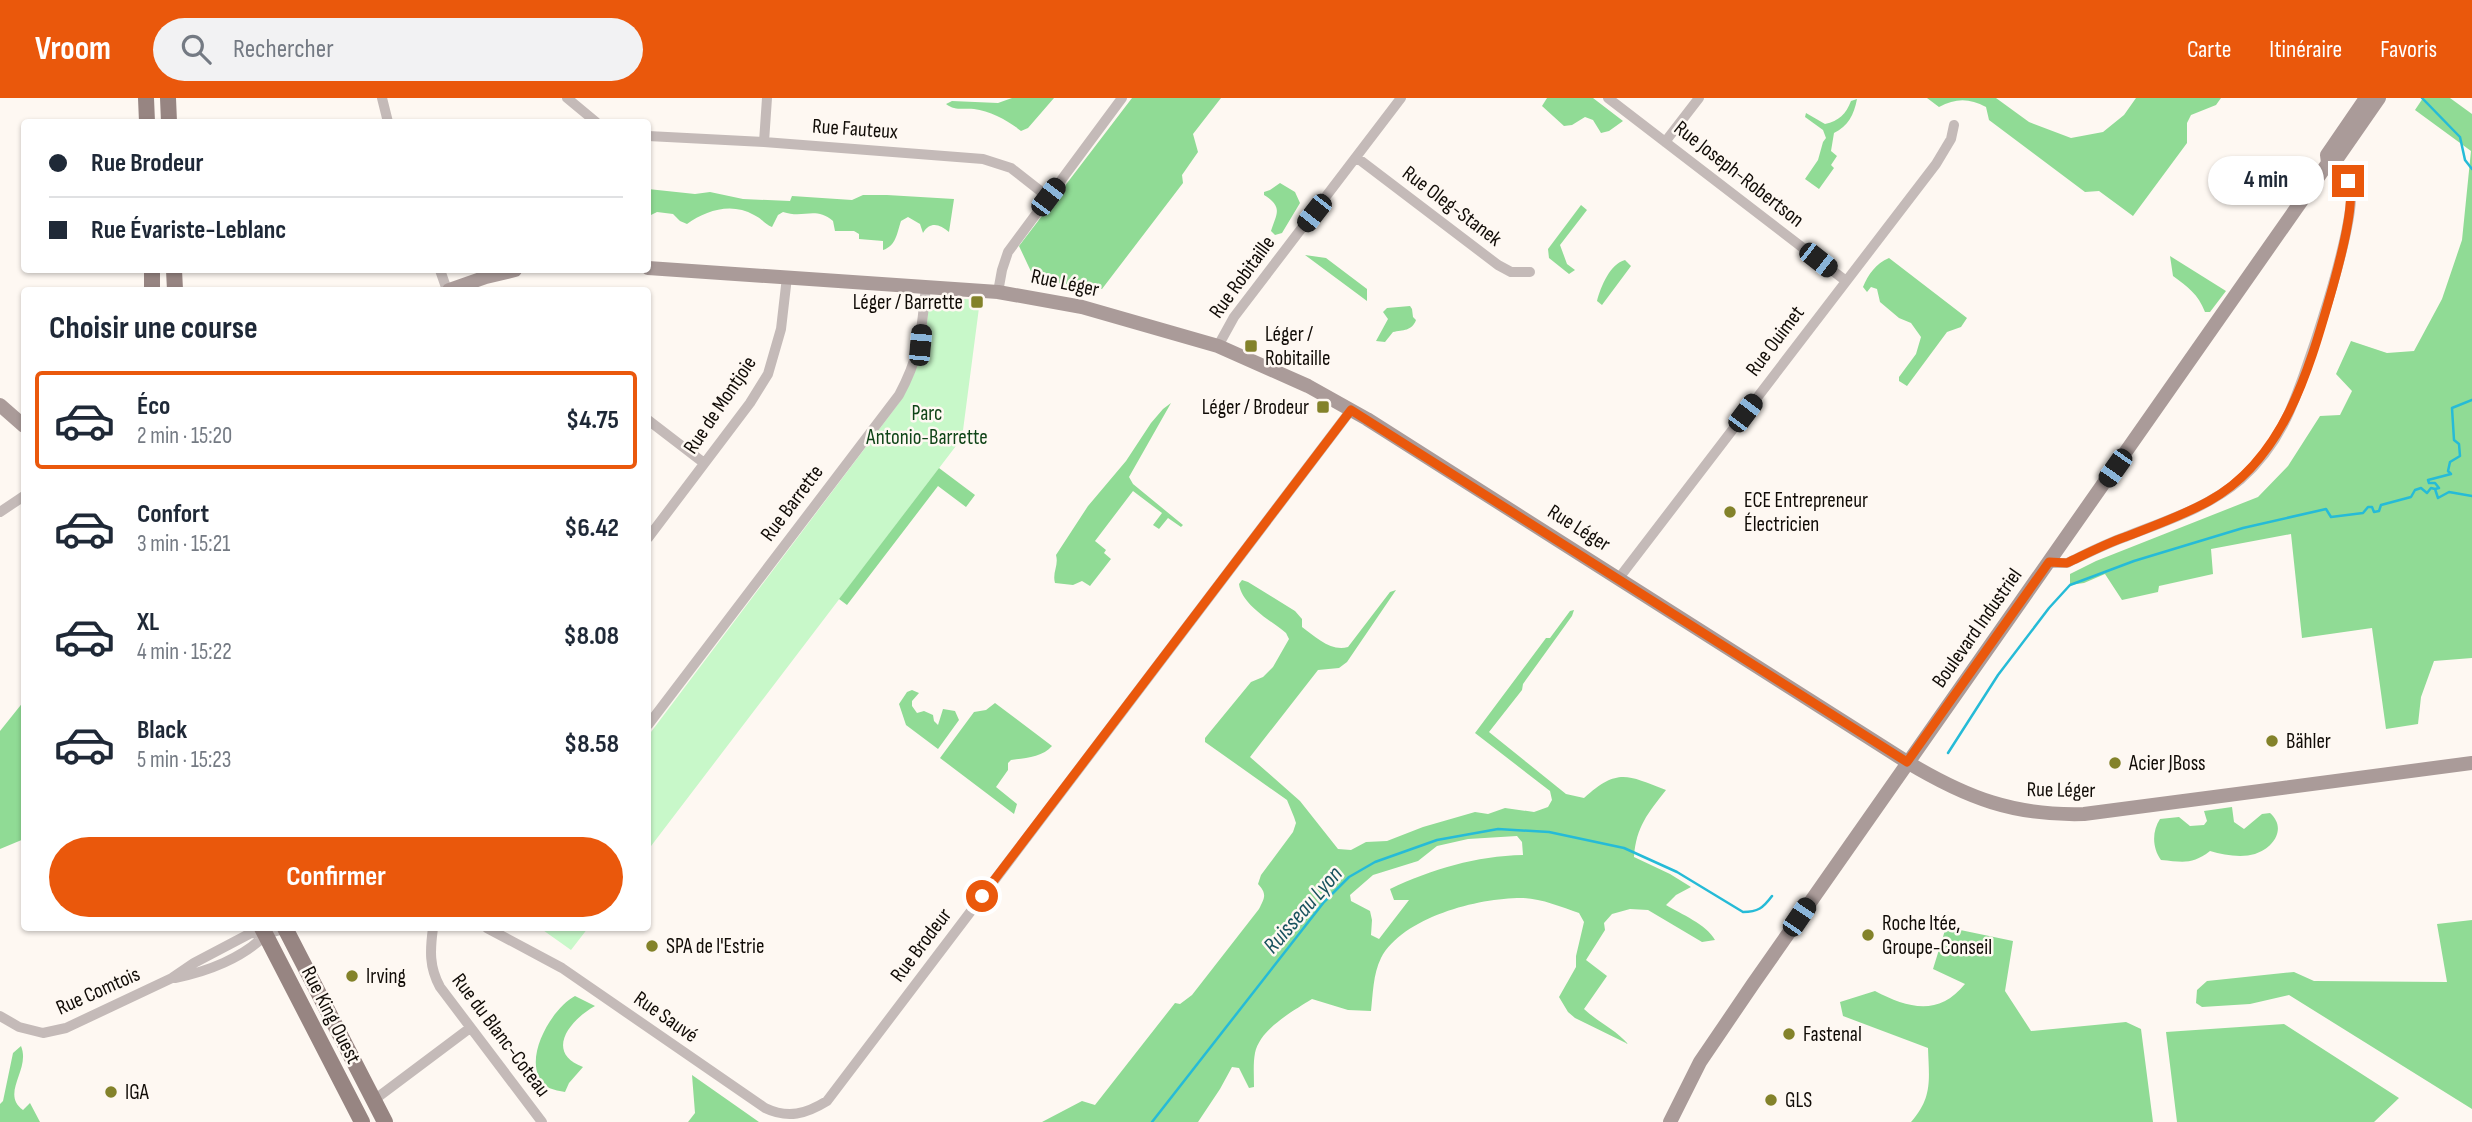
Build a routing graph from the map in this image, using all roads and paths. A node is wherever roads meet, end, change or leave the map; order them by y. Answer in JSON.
{"nodes":[{"id":1,"x":146,"y":98,"type":"edge"},
{"id":2,"x":168,"y":98,"type":"edge"},
{"id":3,"x":382,"y":98,"type":"edge"},
{"id":4,"x":568,"y":98,"type":"edge"},
{"id":5,"x":767,"y":98,"type":"edge"},
{"id":6,"x":1122,"y":98,"type":"edge"},
{"id":7,"x":1401,"y":98,"type":"edge"},
{"id":8,"x":1608,"y":98,"type":"edge"},
{"id":9,"x":1699,"y":98,"type":"edge"},
{"id":10,"x":2366,"y":98,"type":"edge"},
{"id":11,"x":2379,"y":98,"type":"edge"},
{"id":12,"x":147,"y":119,"type":"edge"},
{"id":13,"x":169,"y":119,"type":"edge"},
{"id":14,"x":387,"y":119,"type":"edge"},
{"id":15,"x":592,"y":119,"type":"edge"},
{"id":16,"x":1954,"y":125,"type":"dead end"},
{"id":17,"x":651,"y":136,"type":"edge"},
{"id":18,"x":765,"y":142,"type":"junction"},
{"id":19,"x":1665,"y":142,"type":"junction"},
{"id":20,"x":1356,"y":157,"type":"junction"},
{"id":21,"x":2328,"y":163,"type":"junction"},
{"id":22,"x":1048,"y":197,"type":"junction"},
{"id":23,"x":651,"y":268,"type":"edge"},
{"id":24,"x":1530,"y":272,"type":"dead end"},
{"id":25,"x":503,"y":273,"type":"edge"},
{"id":26,"x":787,"y":277,"type":"junction"},
{"id":27,"x":1846,"y":281,"type":"junction"},
{"id":28,"x":457,"y":287,"type":"edge"},
{"id":29,"x":926,"y":287,"type":"junction"},
{"id":30,"x":998,"y":292,"type":"junction"},
{"id":31,"x":1218,"y":346,"type":"junction"},
{"id":32,"x":0,"y":405,"type":"edge"},
{"id":33,"x":1351,"y":410,"type":"junction"},
{"id":34,"x":651,"y":422,"type":"edge"},
{"id":35,"x":21,"y":423,"type":"edge"},
{"id":36,"x":704,"y":463,"type":"junction"},
{"id":37,"x":21,"y":498,"type":"edge"},
{"id":38,"x":0,"y":512,"type":"edge"},
{"id":39,"x":651,"y":534,"type":"edge"},
{"id":40,"x":2049,"y":562,"type":"junction"},
{"id":41,"x":1619,"y":578,"type":"junction"},
{"id":42,"x":651,"y":721,"type":"edge"},
{"id":43,"x":1907,"y":762,"type":"junction"},
{"id":44,"x":2472,"y":763,"type":"edge"},
{"id":45,"x":264,"y":931,"type":"edge"},
{"id":46,"x":288,"y":931,"type":"edge"},
{"id":47,"x":433,"y":931,"type":"edge"},
{"id":48,"x":493,"y":931,"type":"edge"},
{"id":49,"x":0,"y":1016,"type":"edge"},
{"id":50,"x":470,"y":1028,"type":"junction"},
{"id":51,"x":374,"y":1100,"type":"junction"},
{"id":52,"x":827,"y":1101,"type":"joint"},
{"id":53,"x":362,"y":1122,"type":"edge"},
{"id":54,"x":385,"y":1122,"type":"edge"},
{"id":55,"x":542,"y":1122,"type":"edge"},
{"id":56,"x":1670,"y":1122,"type":"edge"}],
"edges":[{"from":1,"to":12,"type":"main road"},
{"from":2,"to":13,"type":"main road"},
{"from":3,"to":14,"type":"street"},
{"from":4,"to":15,"type":"street"},
{"from":5,"to":18,"type":"street"},
{"from":6,"to":22,"type":"street"},
{"from":7,"to":20,"type":"street","name":"Rue Robitaille"},
{"from":8,"to":19,"type":"street","name":"Rue Joseph-Robertson"},
{"from":9,"to":19,"type":"street"},
{"from":10,"to":21,"type":"street","name":"Boulevard Industriel"},
{"from":11,"to":21,"type":"street","name":"Boulevard Industriel"},
{"from":16,"to":27,"type":"street","name":"Rue Ouimet"},
{"from":17,"to":18,"type":"street","name":"Rue Fauteux"},
{"from":18,"to":22,"type":"street","name":"Rue Fauteux"},
{"from":19,"to":27,"type":"street","name":"Rue Joseph-Robertson"},
{"from":20,"to":24,"type":"street","name":"Rue Oleg-Stanek"},
{"from":20,"to":31,"type":"street","name":"Rue Robitaille"},
{"from":21,"to":40,"type":"street","name":"Boulevard Industriel"},
{"from":21,"to":40,"type":"street"},
{"from":22,"to":30,"type":"street"},
{"from":23,"to":26,"type":"street","name":"Rue Léger"},
{"from":25,"to":28,"type":"street"},
{"from":26,"to":29,"type":"street","name":"Rue Léger"},
{"from":26,"to":36,"type":"street","name":"Rue de Montjoie"},
{"from":27,"to":41,"type":"street","name":"Rue Ouimet"},
{"from":29,"to":30,"type":"street","name":"Rue Léger"},
{"from":29,"to":42,"type":"street","name":"Rue Barrette"},
{"from":30,"to":31,"type":"street","name":"Rue Léger"},
{"from":31,"to":33,"type":"street","name":"Rue Léger"},
{"from":32,"to":35,"type":"street"},
{"from":33,"to":41,"type":"street","name":"Rue Léger"},
{"from":33,"to":52,"type":"street","name":"Rue Brodeur"},
{"from":34,"to":36,"type":"street"},
{"from":36,"to":39,"type":"street","name":"Rue de Montjoie"},
{"from":37,"to":38,"type":"street"},
{"from":40,"to":43,"type":"street","name":"Boulevard Industriel"},
{"from":41,"to":43,"type":"street","name":"Rue Léger"},
{"from":43,"to":44,"type":"street","name":"Rue Léger"},
{"from":43,"to":56,"type":"street","name":"Boulevard Industriel"},
{"from":45,"to":49,"type":"street","name":"Rue Comtois"},
{"from":45,"to":53,"type":"main road","name":"Rue King Ouest"},
{"from":46,"to":51,"type":"main road","name":"Rue King Ouest"},
{"from":47,"to":50,"type":"street","name":"Rue du Blanc-Coteau"},
{"from":48,"to":52,"type":"street","name":"Rue Sauvé"},
{"from":50,"to":51,"type":"street"},
{"from":50,"to":55,"type":"street","name":"Rue du Blanc-Coteau"},
{"from":51,"to":54,"type":"main road","name":"Rue King Ouest"}]}
